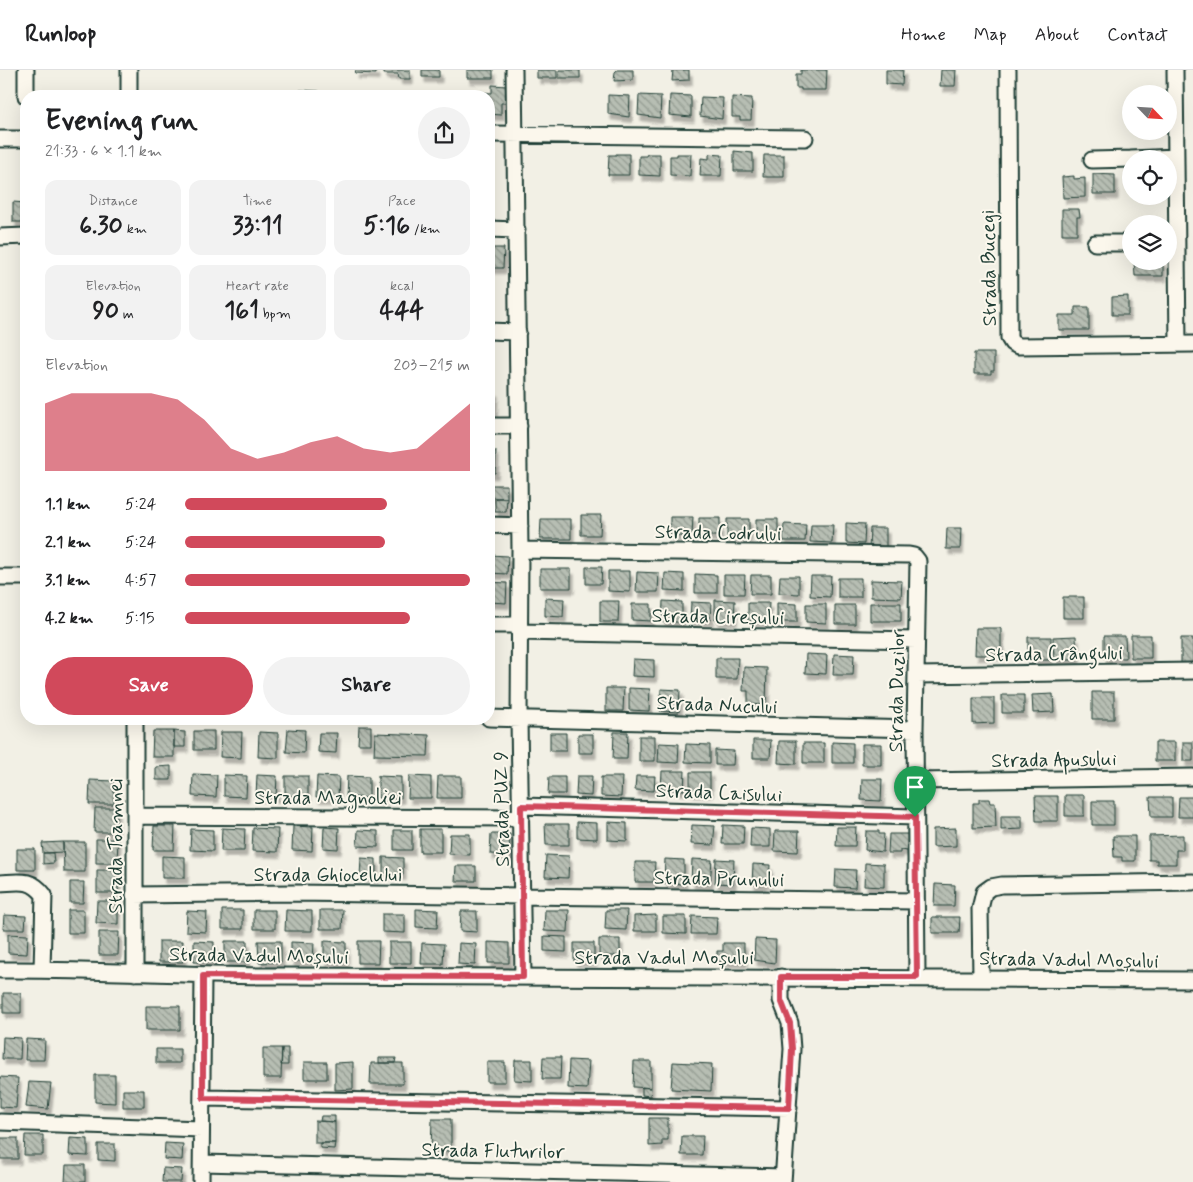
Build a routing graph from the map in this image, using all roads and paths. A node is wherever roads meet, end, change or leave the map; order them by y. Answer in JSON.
{"nodes":[{"id":1,"x":26,"y":70,"type":"edge"},
{"id":2,"x":129,"y":70,"type":"edge"},
{"id":3,"x":514,"y":70,"type":"edge"},
{"id":4,"x":1008,"y":70,"type":"edge"},
{"id":5,"x":1175,"y":70,"type":"edge"},
{"id":6,"x":26,"y":90,"type":"edge"},
{"id":7,"x":129,"y":90,"type":"edge"},
{"id":8,"x":495,"y":134,"type":"edge"},
{"id":9,"x":515,"y":134,"type":"junction"},
{"id":10,"x":805,"y":138,"type":"dead end"},
{"id":11,"x":0,"y":139,"type":"edge"},
{"id":12,"x":20,"y":139,"type":"edge"},
{"id":13,"x":1176,"y":150,"type":"edge"},
{"id":14,"x":1122,"y":159,"type":"edge"},
{"id":15,"x":1092,"y":160,"type":"dead end"},
{"id":16,"x":495,"y":229,"type":"edge"},
{"id":17,"x":516,"y":230,"type":"junction"},
{"id":18,"x":20,"y":236,"type":"edge"},
{"id":19,"x":0,"y":237,"type":"edge"},
{"id":20,"x":1095,"y":242,"type":"dead end"},
{"id":21,"x":1122,"y":243,"type":"edge"},
{"id":22,"x":1176,"y":270,"type":"edge"},
{"id":23,"x":495,"y":332,"type":"edge"},
{"id":24,"x":518,"y":332,"type":"junction"},
{"id":25,"x":1186,"y":344,"type":"edge"},
{"id":26,"x":495,"y":426,"type":"edge"},
{"id":27,"x":519,"y":426,"type":"junction"},
{"id":28,"x":495,"y":525,"type":"edge"},
{"id":29,"x":520,"y":526,"type":"junction"},
{"id":30,"x":520,"y":550,"type":"junction"},
{"id":31,"x":914,"y":556,"type":"joint"},
{"id":32,"x":0,"y":577,"type":"edge"},
{"id":33,"x":20,"y":577,"type":"edge"},
{"id":34,"x":495,"y":626,"type":"edge"},
{"id":35,"x":519,"y":628,"type":"junction"},
{"id":36,"x":916,"y":640,"type":"junction"},
{"id":37,"x":1193,"y":671,"type":"edge"},
{"id":38,"x":916,"y":675,"type":"junction"},
{"id":39,"x":495,"y":718,"type":"edge"},
{"id":40,"x":519,"y":719,"type":"junction"},
{"id":41,"x":135,"y":725,"type":"edge"},
{"id":42,"x":915,"y":729,"type":"junction"},
{"id":43,"x":1193,"y":777,"type":"edge"},
{"id":44,"x":916,"y":781,"type":"junction"},
{"id":45,"x":521,"y":812,"type":"junction"},
{"id":46,"x":135,"y":816,"type":"junction"},
{"id":47,"x":915,"y":817,"type":"junction"},
{"id":48,"x":1193,"y":882,"type":"edge"},
{"id":49,"x":0,"y":883,"type":"edge"},
{"id":50,"x":134,"y":895,"type":"junction"},
{"id":51,"x":523,"y":895,"type":"junction"},
{"id":52,"x":916,"y":901,"type":"junction"},
{"id":53,"x":0,"y":970,"type":"edge"},
{"id":54,"x":42,"y":970,"type":"junction"},
{"id":55,"x":135,"y":973,"type":"junction"},
{"id":56,"x":203,"y":976,"type":"junction"},
{"id":57,"x":523,"y":977,"type":"junction"},
{"id":58,"x":781,"y":977,"type":"junction"},
{"id":59,"x":917,"y":977,"type":"junction"},
{"id":60,"x":981,"y":977,"type":"junction"},
{"id":61,"x":1193,"y":980,"type":"edge"},
{"id":62,"x":203,"y":1098,"type":"junction"},
{"id":63,"x":789,"y":1108,"type":"junction"},
{"id":64,"x":0,"y":1122,"type":"edge"},
{"id":65,"x":202,"y":1129,"type":"junction"},
{"id":66,"x":202,"y":1163,"type":"junction"},
{"id":67,"x":783,"y":1179,"type":"edge"},
{"id":68,"x":201,"y":1182,"type":"edge"}],
"edges":[{"from":1,"to":6,"type":"street"},
{"from":2,"to":7,"type":"street"},
{"from":3,"to":9,"type":"street","name":"Strada PUZ 9"},
{"from":4,"to":25,"type":"street","name":"Strada Bucegi"},
{"from":5,"to":13,"type":"street"},
{"from":8,"to":9,"type":"street"},
{"from":9,"to":10,"type":"street"},
{"from":9,"to":17,"type":"street","name":"Strada PUZ 9"},
{"from":11,"to":12,"type":"street"},
{"from":14,"to":15,"type":"street"},
{"from":16,"to":17,"type":"street"},
{"from":17,"to":24,"type":"street","name":"Strada PUZ 9"},
{"from":18,"to":19,"type":"street"},
{"from":20,"to":21,"type":"street"},
{"from":22,"to":25,"type":"street"},
{"from":23,"to":24,"type":"street"},
{"from":24,"to":27,"type":"street","name":"Strada PUZ 9"},
{"from":26,"to":27,"type":"street"},
{"from":27,"to":29,"type":"street","name":"Strada PUZ 9"},
{"from":28,"to":29,"type":"street"},
{"from":29,"to":30,"type":"street","name":"Strada PUZ 9"},
{"from":30,"to":31,"type":"street","name":"Strada Codrului"},
{"from":30,"to":35,"type":"street","name":"Strada PUZ 9"},
{"from":31,"to":36,"type":"street","name":"Strada Duzilor"},
{"from":32,"to":33,"type":"street"},
{"from":34,"to":35,"type":"street","name":"Strada Cireșului"},
{"from":35,"to":36,"type":"street","name":"Strada Cireșului"},
{"from":35,"to":40,"type":"street","name":"Strada PUZ 9"},
{"from":36,"to":38,"type":"street","name":"Strada Duzilor"},
{"from":37,"to":38,"type":"street","name":"Strada Crângului"},
{"from":38,"to":42,"type":"street","name":"Strada Duzilor"},
{"from":39,"to":40,"type":"street","name":"Strada Nucului"},
{"from":40,"to":42,"type":"street","name":"Strada Nucului"},
{"from":40,"to":45,"type":"street","name":"Strada PUZ 9"},
{"from":41,"to":46,"type":"street","name":"Strada Toamnei"},
{"from":42,"to":44,"type":"street","name":"Strada Duzilor"},
{"from":43,"to":44,"type":"street","name":"Strada Apusului"},
{"from":44,"to":47,"type":"street","name":"Strada Duzilor"},
{"from":45,"to":46,"type":"street","name":"Strada Magnoliei"},
{"from":45,"to":47,"type":"street","name":"Strada Caisului"},
{"from":45,"to":51,"type":"street","name":"Strada PUZ 9"},
{"from":46,"to":50,"type":"street","name":"Strada Toamnei"},
{"from":47,"to":52,"type":"street","name":"Strada Duzilor"},
{"from":48,"to":60,"type":"street"},
{"from":49,"to":54,"type":"street"},
{"from":50,"to":51,"type":"street","name":"Strada Ghiocelului"},
{"from":50,"to":55,"type":"street","name":"Strada Toamnei"},
{"from":51,"to":52,"type":"street","name":"Strada Prunului"},
{"from":51,"to":57,"type":"street","name":"Strada PUZ 9"},
{"from":52,"to":59,"type":"street","name":"Strada Duzilor"},
{"from":53,"to":54,"type":"street","name":"Strada Vadul Moșului"},
{"from":54,"to":55,"type":"street","name":"Strada Vadul Moșului"},
{"from":55,"to":56,"type":"street","name":"Strada Vadul Moșului"},
{"from":56,"to":57,"type":"street","name":"Strada Vadul Moșului"},
{"from":56,"to":62,"type":"street"},
{"from":57,"to":58,"type":"street","name":"Strada Vadul Moșului"},
{"from":58,"to":59,"type":"street","name":"Strada Vadul Moșului"},
{"from":58,"to":63,"type":"street"},
{"from":59,"to":60,"type":"street","name":"Strada Vadul Moșului"},
{"from":60,"to":61,"type":"street","name":"Strada Vadul Moșului"},
{"from":62,"to":63,"type":"street"},
{"from":62,"to":65,"type":"street"},
{"from":63,"to":67,"type":"street"},
{"from":64,"to":65,"type":"street"},
{"from":65,"to":66,"type":"street"},
{"from":66,"to":67,"type":"street","name":"Strada Fluturilor"},
{"from":66,"to":68,"type":"street"}]}
